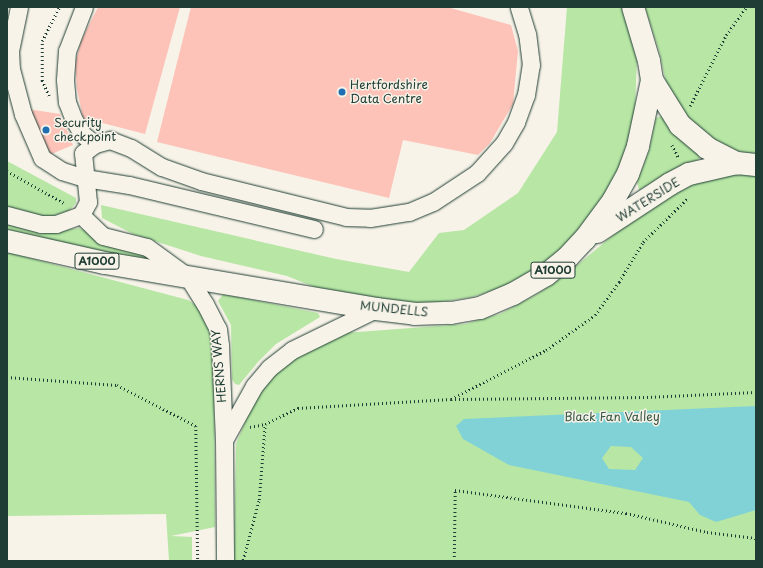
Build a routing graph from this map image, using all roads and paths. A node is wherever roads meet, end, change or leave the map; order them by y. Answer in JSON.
{"nodes":[{"id":1,"x":19,"y":7,"type":"edge"},
{"id":2,"x":59,"y":7,"type":"edge"},
{"id":3,"x":84,"y":7,"type":"edge"},
{"id":4,"x":519,"y":7,"type":"edge"},
{"id":5,"x":633,"y":7,"type":"edge"},
{"id":6,"x":746,"y":7,"type":"edge"},
{"id":7,"x":9,"y":69,"type":"edge"},
{"id":8,"x":652,"y":80,"type":"junction"},
{"id":9,"x":51,"y":100,"type":"dead end"},
{"id":10,"x":680,"y":125,"type":"junction"},
{"id":11,"x":95,"y":144,"type":"junction"},
{"id":12,"x":746,"y":164,"type":"edge"},
{"id":13,"x":7,"y":172,"type":"edge"},
{"id":14,"x":689,"y":174,"type":"junction"},
{"id":15,"x":85,"y":178,"type":"junction"},
{"id":16,"x":7,"y":215,"type":"edge"},
{"id":17,"x":81,"y":215,"type":"junction"},
{"id":18,"x":314,"y":229,"type":"dead end"},
{"id":19,"x":586,"y":240,"type":"junction"},
{"id":20,"x":7,"y":241,"type":"edge"},
{"id":21,"x":188,"y":277,"type":"junction"},
{"id":22,"x":376,"y":309,"type":"junction"},
{"id":23,"x":7,"y":377,"type":"edge"},
{"id":24,"x":756,"y":392,"type":"edge"},
{"id":25,"x":451,"y":399,"type":"junction"},
{"id":26,"x":265,"y":424,"type":"junction"},
{"id":27,"x":249,"y":427,"type":"dead end"},
{"id":28,"x":224,"y":440,"type":"junction"},
{"id":29,"x":756,"y":538,"type":"edge"},
{"id":30,"x":198,"y":561,"type":"edge"},
{"id":31,"x":225,"y":561,"type":"edge"},
{"id":32,"x":243,"y":561,"type":"edge"},
{"id":33,"x":454,"y":561,"type":"edge"}],
"edges":[{"from":1,"to":7,"type":"street"},
{"from":2,"to":9,"type":"path"},
{"from":3,"to":11,"type":"street"},
{"from":4,"to":11,"type":"street"},
{"from":5,"to":8,"type":"main road","name":"MUNDELLS","number":"A1000"},
{"from":6,"to":10,"type":"path"},
{"from":7,"to":15,"type":"street"},
{"from":8,"to":10,"type":"main road","name":"WATERSIDE"},
{"from":8,"to":19,"type":"main road","name":"MUNDELLS","number":"A1000"},
{"from":10,"to":12,"type":"main road","name":"WATERSIDE"},
{"from":11,"to":15,"type":"street"},
{"from":12,"to":14,"type":"main road","name":"WATERSIDE"},
{"from":13,"to":17,"type":"path"},
{"from":14,"to":19,"type":"main road","name":"WATERSIDE"},
{"from":14,"to":25,"type":"path"},
{"from":15,"to":17,"type":"street"},
{"from":15,"to":18,"type":"street"},
{"from":16,"to":17,"type":"street"},
{"from":17,"to":21,"type":"street"},
{"from":19,"to":22,"type":"main road","name":"MUNDELLS","number":"A1000"},
{"from":20,"to":21,"type":"main road","name":"MUNDELLS","number":"A1000"},
{"from":21,"to":22,"type":"main road","name":"MUNDELLS","number":"A1000"},
{"from":21,"to":28,"type":"street","name":"HERNS WAY"},
{"from":22,"to":28,"type":"street","name":"HERNS WAY"},
{"from":23,"to":30,"type":"path"},
{"from":24,"to":25,"type":"path"},
{"from":25,"to":26,"type":"path"},
{"from":26,"to":27,"type":"path"},
{"from":26,"to":32,"type":"path"},
{"from":28,"to":31,"type":"street","name":"HERNS WAY"},
{"from":29,"to":33,"type":"path"}]}
